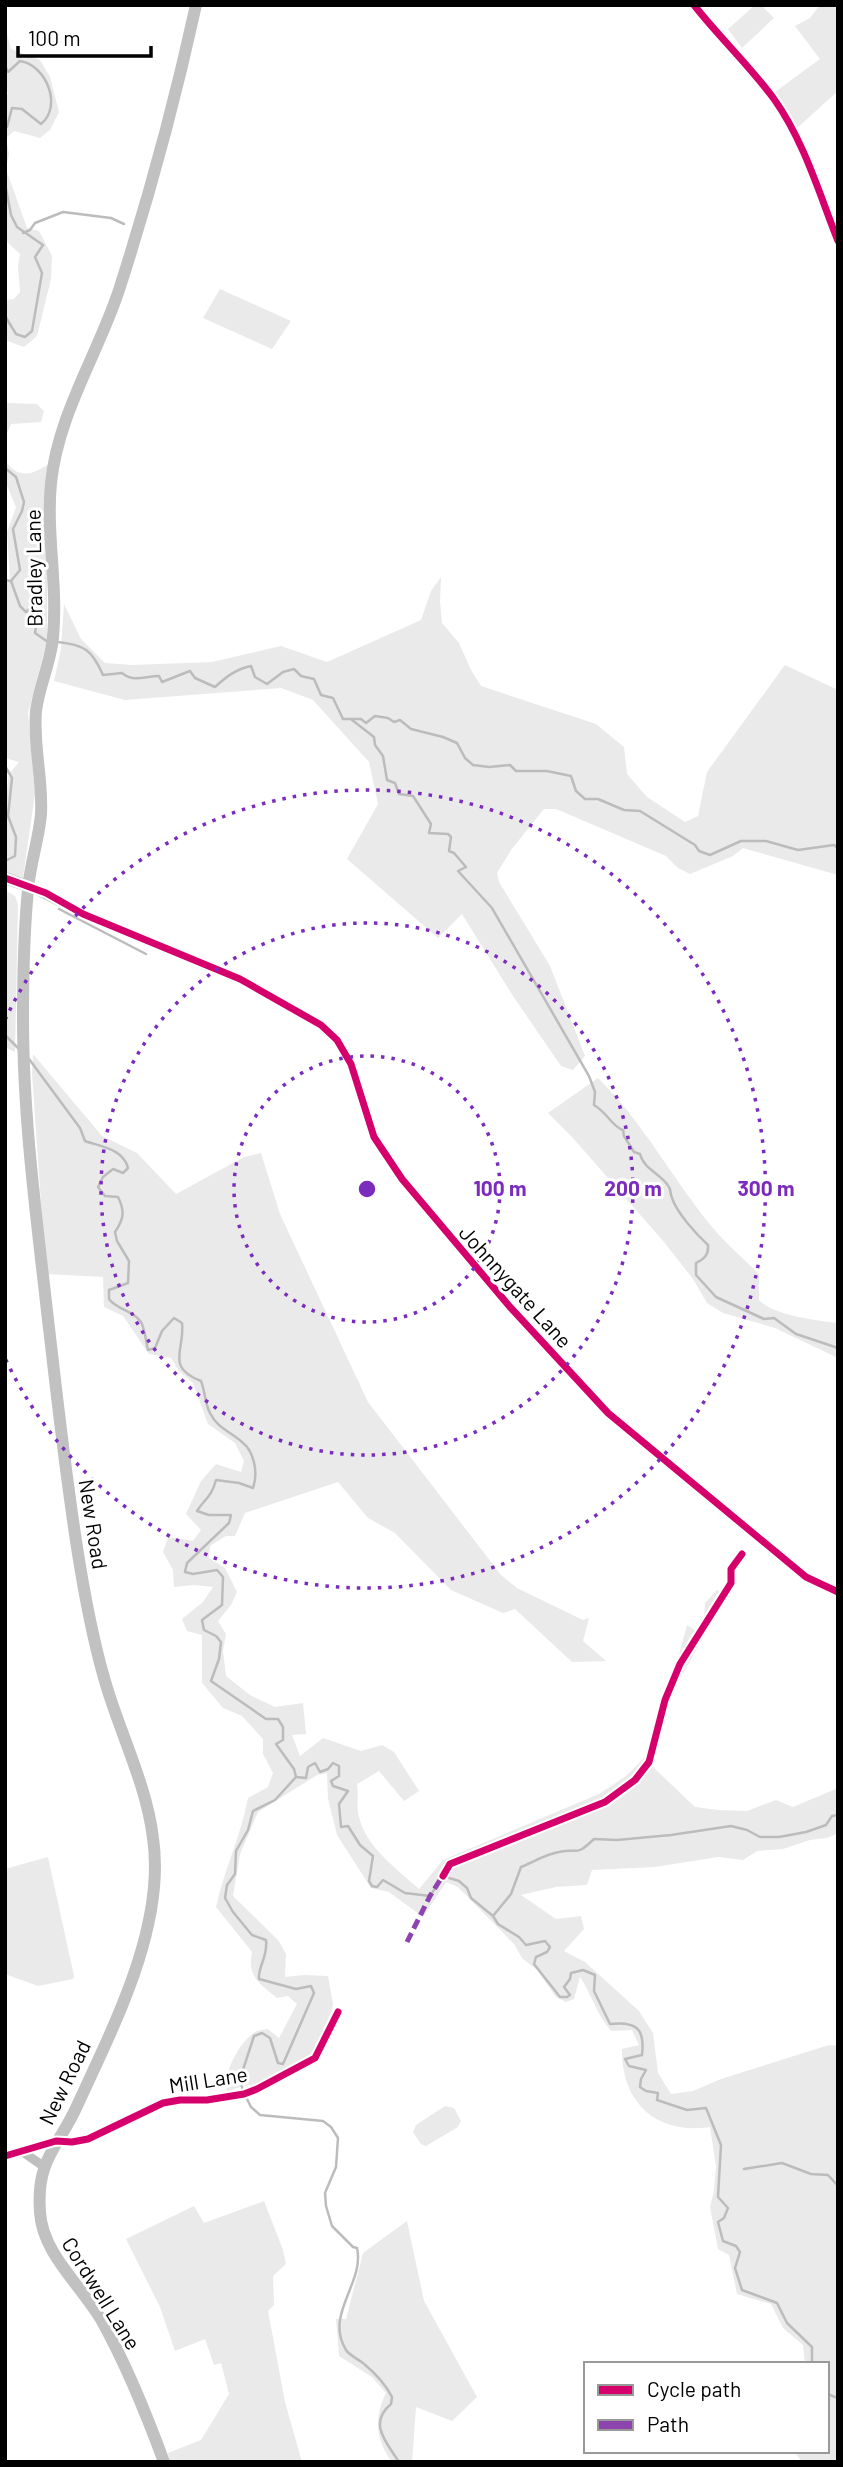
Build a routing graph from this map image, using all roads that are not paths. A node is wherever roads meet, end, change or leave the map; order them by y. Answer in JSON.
{"nodes":[{"id":1,"x":196,"y":5,"type":"edge"},
{"id":2,"x":694,"y":5,"type":"edge"},
{"id":3,"x":838,"y":240,"type":"edge"},
{"id":4,"x":5,"y":878,"type":"edge"},
{"id":5,"x":28,"y":886,"type":"junction"},
{"id":6,"x":838,"y":1592,"type":"edge"},
{"id":7,"x":338,"y":2012,"type":"dead end"},
{"id":8,"x":56,"y":2141,"type":"junction"},
{"id":9,"x":23,"y":2152,"type":"junction"},
{"id":10,"x":5,"y":2156,"type":"edge"},
{"id":11,"x":43,"y":2166,"type":"junction"},
{"id":12,"x":164,"y":2462,"type":"edge"}],
"edges":[{"from":1,"to":5,"type":"main road","name":"Bradley Lane"},
{"from":2,"to":3,"type":"street"},
{"from":4,"to":5,"type":"main road"},
{"from":5,"to":6,"type":"street","name":"Johnnygate Lane"},
{"from":5,"to":8,"type":"main road","name":"New Road"},
{"from":7,"to":8,"type":"street","name":"Mill Lane"},
{"from":8,"to":9,"type":"street","name":"Mill Lane"},
{"from":8,"to":11,"type":"main road","name":"Cordwell Lane"},
{"from":9,"to":10,"type":"street","name":"Mill Lane"},
{"from":9,"to":11,"type":"street"},
{"from":11,"to":12,"type":"main road","name":"Cordwell Lane"}]}
